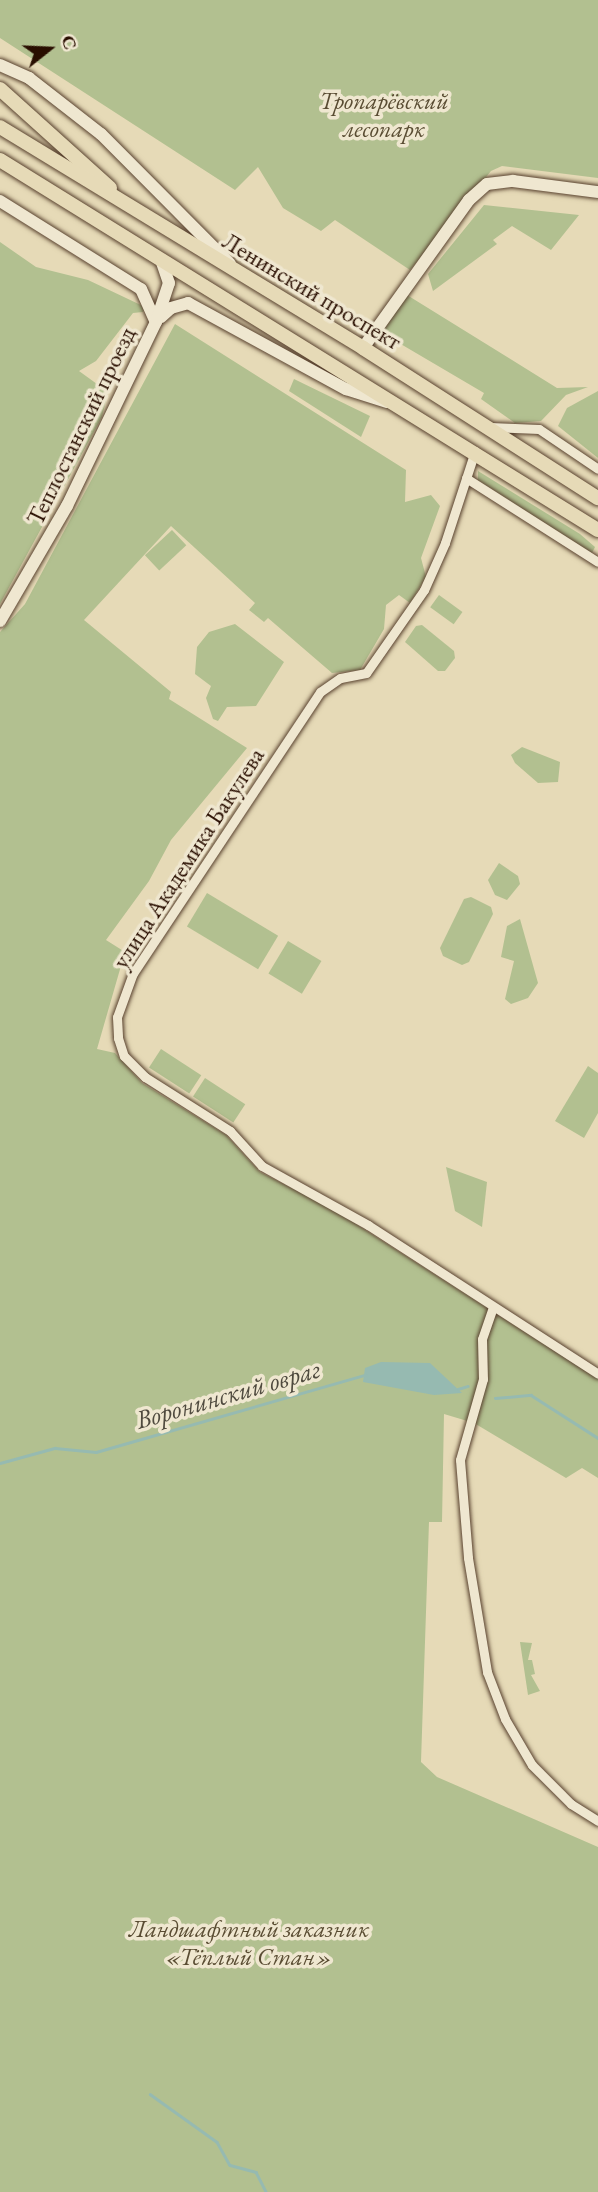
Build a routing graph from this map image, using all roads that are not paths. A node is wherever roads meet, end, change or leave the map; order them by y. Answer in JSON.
{"nodes":[{"id":1,"x":0,"y":65,"type":"edge"},
{"id":2,"x":0,"y":89,"type":"edge"},
{"id":3,"x":0,"y":127,"type":"edge"},
{"id":4,"x":0,"y":160,"type":"edge"},
{"id":5,"x":598,"y":192,"type":"edge"},
{"id":6,"x":0,"y":201,"type":"edge"},
{"id":7,"x":131,"y":208,"type":"junction"},
{"id":8,"x":162,"y":263,"type":"junction"},
{"id":9,"x":240,"y":275,"type":"junction"},
{"id":10,"x":156,"y":322,"type":"junction"},
{"id":11,"x":363,"y":348,"type":"junction"},
{"id":12,"x":404,"y":407,"type":"junction"},
{"id":13,"x":489,"y":427,"type":"junction"},
{"id":14,"x":475,"y":451,"type":"junction"},
{"id":15,"x":598,"y":469,"type":"edge"},
{"id":16,"x":466,"y":478,"type":"junction"},
{"id":17,"x":598,"y":498,"type":"edge"},
{"id":18,"x":598,"y":530,"type":"edge"},
{"id":19,"x":598,"y":562,"type":"edge"},
{"id":20,"x":0,"y":621,"type":"edge"},
{"id":21,"x":493,"y":1307,"type":"junction"},
{"id":22,"x":598,"y":1374,"type":"edge"},
{"id":23,"x":598,"y":1821,"type":"edge"}],
"edges":[{"from":1,"to":9,"type":"street"},
{"from":2,"to":7,"type":"main road"},
{"from":3,"to":7,"type":"main road","name":"Ленинский проспект"},
{"from":4,"to":8,"type":"main road"},
{"from":5,"to":11,"type":"street"},
{"from":6,"to":10,"type":"street"},
{"from":7,"to":9,"type":"main road","name":"Ленинский проспект"},
{"from":8,"to":10,"type":"street","name":"Теплостанский проезд"},
{"from":8,"to":12,"type":"main road"},
{"from":9,"to":11,"type":"main road","name":"Ленинский проспект"},
{"from":10,"to":12,"type":"street"},
{"from":10,"to":20,"type":"street","name":"Теплостанский проезд"},
{"from":11,"to":13,"type":"main road","name":"Ленинский проспект"},
{"from":12,"to":14,"type":"main road"},
{"from":13,"to":15,"type":"street"},
{"from":13,"to":17,"type":"main road","name":"Ленинский проспект"},
{"from":14,"to":16,"type":"street","name":"улица Академика Бакулева"},
{"from":14,"to":18,"type":"main road"},
{"from":16,"to":19,"type":"street"},
{"from":16,"to":21,"type":"street","name":"улица Академика Бакулева"},
{"from":21,"to":22,"type":"street","name":"улица Академика Бакулева"},
{"from":21,"to":23,"type":"street"}]}
